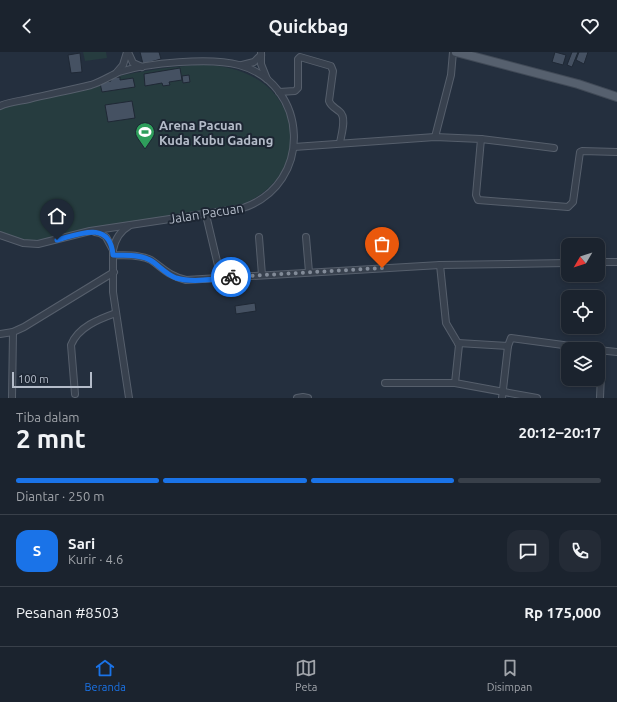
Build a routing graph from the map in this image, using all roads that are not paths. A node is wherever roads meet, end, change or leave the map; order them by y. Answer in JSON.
{"nodes":[{"id":1,"x":128,"y":52,"type":"edge"},
{"id":2,"x":453,"y":52,"type":"edge"},
{"id":3,"x":456,"y":52,"type":"edge"},
{"id":4,"x":261,"y":54,"type":"edge"},
{"id":5,"x":239,"y":64,"type":"junction"},
{"id":6,"x":144,"y":68,"type":"junction"},
{"id":7,"x":110,"y":76,"type":"junction"},
{"id":8,"x":269,"y":82,"type":"junction"},
{"id":9,"x":279,"y":92,"type":"junction"},
{"id":10,"x":617,"y":96,"type":"edge"},
{"id":11,"x":0,"y":106,"type":"edge"},
{"id":12,"x":435,"y":137,"type":"junction"},
{"id":13,"x":481,"y":139,"type":"junction"},
{"id":14,"x":340,"y":143,"type":"junction"},
{"id":15,"x":294,"y":147,"type":"junction"},
{"id":16,"x":554,"y":148,"type":"dead end"},
{"id":17,"x":617,"y":152,"type":"edge"},
{"id":18,"x":206,"y":215,"type":"junction"},
{"id":19,"x":129,"y":225,"type":"junction"},
{"id":20,"x":90,"y":231,"type":"junction"},
{"id":21,"x":0,"y":235,"type":"edge"},
{"id":22,"x":259,"y":237,"type":"dead end"},
{"id":23,"x":306,"y":237,"type":"dead end"},
{"id":24,"x":113,"y":253,"type":"junction"},
{"id":25,"x":605,"y":262,"type":"edge"},
{"id":26,"x":617,"y":262,"type":"edge"},
{"id":27,"x":561,"y":263,"type":"edge"},
{"id":28,"x":440,"y":265,"type":"junction"},
{"id":29,"x":114,"y":272,"type":"junction"},
{"id":30,"x":309,"y":272,"type":"junction"},
{"id":31,"x":262,"y":275,"type":"junction"},
{"id":32,"x":221,"y":278,"type":"junction"},
{"id":33,"x":116,"y":312,"type":"junction"},
{"id":34,"x":13,"y":332,"type":"junction"},
{"id":35,"x":0,"y":334,"type":"edge"},
{"id":36,"x":458,"y":343,"type":"junction"},
{"id":37,"x":561,"y":345,"type":"edge"},
{"id":38,"x":508,"y":346,"type":"junction"},
{"id":39,"x":605,"y":351,"type":"edge"},
{"id":40,"x":617,"y":352,"type":"edge"},
{"id":41,"x":385,"y":383,"type":"dead end"},
{"id":42,"x":455,"y":383,"type":"junction"},
{"id":43,"x":600,"y":386,"type":"edge"},
{"id":44,"x":502,"y":390,"type":"junction"},
{"id":45,"x":75,"y":394,"type":"dead end"},
{"id":46,"x":12,"y":398,"type":"edge"},
{"id":47,"x":129,"y":398,"type":"edge"},
{"id":48,"x":297,"y":398,"type":"edge"},
{"id":49,"x":308,"y":398,"type":"edge"},
{"id":50,"x":502,"y":398,"type":"edge"},
{"id":51,"x":537,"y":398,"type":"edge"},
{"id":52,"x":600,"y":398,"type":"edge"}],
"edges":[{"from":1,"to":6,"type":"street"},
{"from":1,"to":7,"type":"street"},
{"from":2,"to":12,"type":"street"},
{"from":3,"to":10,"type":"main road"},
{"from":4,"to":5,"type":"street"},
{"from":4,"to":8,"type":"street"},
{"from":5,"to":6,"type":"street","name":"Jalan Pacuan"},
{"from":5,"to":8,"type":"street","name":"Jalan Pacuan"},
{"from":6,"to":7,"type":"street","name":"Jalan Pacuan"},
{"from":7,"to":11,"type":"street","name":"Jalan Pacuan"},
{"from":8,"to":9,"type":"street","name":"Jalan Pacuan"},
{"from":9,"to":14,"type":"street"},
{"from":9,"to":15,"type":"street","name":"Jalan Pacuan"},
{"from":12,"to":13,"type":"street"},
{"from":12,"to":14,"type":"street"},
{"from":13,"to":16,"type":"street"},
{"from":13,"to":17,"type":"street"},
{"from":14,"to":15,"type":"street"},
{"from":15,"to":18,"type":"street","name":"Jalan Pacuan"},
{"from":18,"to":19,"type":"street","name":"Jalan Pacuan"},
{"from":18,"to":32,"type":"street"},
{"from":19,"to":20,"type":"street","name":"Jalan Pacuan"},
{"from":19,"to":24,"type":"street"},
{"from":20,"to":21,"type":"street","name":"Jalan Pacuan"},
{"from":20,"to":24,"type":"street"},
{"from":22,"to":31,"type":"street"},
{"from":23,"to":30,"type":"street"},
{"from":24,"to":29,"type":"street"},
{"from":24,"to":32,"type":"street"},
{"from":25,"to":26,"type":"street"},
{"from":27,"to":28,"type":"street"},
{"from":28,"to":30,"type":"street"},
{"from":28,"to":36,"type":"street"},
{"from":29,"to":33,"type":"street"},
{"from":29,"to":34,"type":"street"},
{"from":30,"to":31,"type":"street"},
{"from":31,"to":32,"type":"street"},
{"from":33,"to":45,"type":"street"},
{"from":33,"to":47,"type":"street"},
{"from":34,"to":35,"type":"street"},
{"from":34,"to":46,"type":"street"},
{"from":36,"to":38,"type":"street"},
{"from":36,"to":42,"type":"street"},
{"from":37,"to":38,"type":"street"},
{"from":38,"to":44,"type":"street"},
{"from":39,"to":40,"type":"street"},
{"from":41,"to":42,"type":"street"},
{"from":42,"to":44,"type":"street"},
{"from":43,"to":52,"type":"street"},
{"from":44,"to":50,"type":"street"},
{"from":44,"to":51,"type":"street"},
{"from":48,"to":49,"type":"street"}]}
